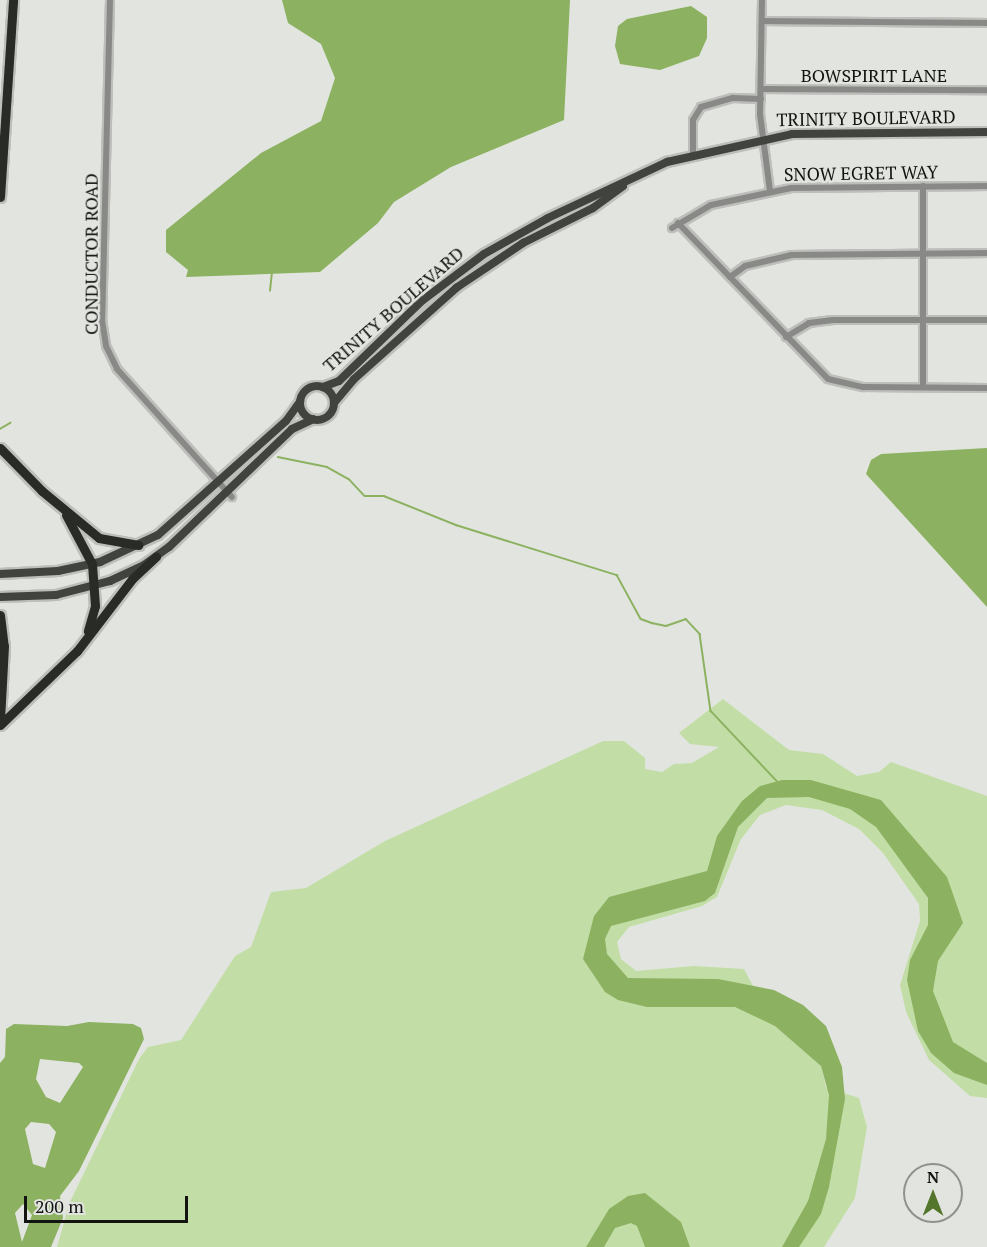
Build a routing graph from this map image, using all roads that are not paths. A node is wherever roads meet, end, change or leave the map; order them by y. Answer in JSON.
{"nodes":[{"id":1,"x":13,"y":0,"type":"edge"},
{"id":2,"x":110,"y":0,"type":"edge"},
{"id":3,"x":762,"y":0,"type":"edge"},
{"id":4,"x":762,"y":21,"type":"junction"},
{"id":5,"x":987,"y":23,"type":"edge"},
{"id":6,"x":761,"y":89,"type":"junction"},
{"id":7,"x":987,"y":90,"type":"edge"},
{"id":8,"x":761,"y":99,"type":"junction"},
{"id":9,"x":987,"y":132,"type":"edge"},
{"id":10,"x":762,"y":137,"type":"junction"},
{"id":11,"x":693,"y":153,"type":"junction"},
{"id":12,"x":643,"y":172,"type":"junction"},
{"id":13,"x":923,"y":186,"type":"junction"},
{"id":14,"x":987,"y":186,"type":"edge"},
{"id":15,"x":770,"y":191,"type":"junction"},
{"id":16,"x":0,"y":197,"type":"edge"},
{"id":17,"x":678,"y":223,"type":"junction"},
{"id":18,"x":672,"y":228,"type":"dead end"},
{"id":19,"x":923,"y":253,"type":"junction"},
{"id":20,"x":987,"y":253,"type":"edge"},
{"id":21,"x":730,"y":278,"type":"junction"},
{"id":22,"x":922,"y":320,"type":"junction"},
{"id":23,"x":987,"y":320,"type":"edge"},
{"id":24,"x":786,"y":337,"type":"junction"},
{"id":25,"x":324,"y":387,"type":"junction"},
{"id":26,"x":923,"y":387,"type":"junction"},
{"id":27,"x":987,"y":388,"type":"edge"},
{"id":28,"x":300,"y":402,"type":"junction"},
{"id":29,"x":334,"y":403,"type":"junction"},
{"id":30,"x":313,"y":419,"type":"junction"},
{"id":31,"x":0,"y":448,"type":"edge"},
{"id":32,"x":220,"y":482,"type":"junction"},
{"id":33,"x":230,"y":494,"type":"junction"},
{"id":34,"x":55,"y":501,"type":"junction"},
{"id":35,"x":138,"y":545,"type":"junction"},
{"id":36,"x":156,"y":557,"type":"junction"},
{"id":37,"x":92,"y":564,"type":"junction"},
{"id":38,"x":0,"y":574,"type":"edge"},
{"id":39,"x":96,"y":585,"type":"junction"},
{"id":40,"x":0,"y":597,"type":"edge"},
{"id":41,"x":0,"y":615,"type":"edge"},
{"id":42,"x":76,"y":651,"type":"junction"},
{"id":43,"x":0,"y":720,"type":"edge"},
{"id":44,"x":0,"y":725,"type":"edge"}],
"edges":[{"from":1,"to":16,"type":"highway"},
{"from":2,"to":32,"type":"street","name":"CONDUCTOR ROAD"},
{"from":3,"to":4,"type":"street"},
{"from":4,"to":5,"type":"street"},
{"from":4,"to":6,"type":"street"},
{"from":6,"to":7,"type":"street","name":"BOWSPIRIT LANE"},
{"from":6,"to":8,"type":"street"},
{"from":8,"to":10,"type":"street"},
{"from":8,"to":11,"type":"street"},
{"from":9,"to":10,"type":"main road","name":"TRINITY BOULEVARD"},
{"from":10,"to":11,"type":"main road","name":"TRINITY BOULEVARD"},
{"from":10,"to":15,"type":"street"},
{"from":11,"to":12,"type":"main road","name":"TRINITY BOULEVARD"},
{"from":12,"to":25,"type":"main road","name":"TRINITY BOULEVARD"},
{"from":12,"to":29,"type":"main road","name":"TRINITY BOULEVARD"},
{"from":13,"to":14,"type":"street","name":"SNOW EGRET WAY"},
{"from":13,"to":15,"type":"street","name":"SNOW EGRET WAY"},
{"from":13,"to":19,"type":"street"},
{"from":15,"to":17,"type":"street","name":"SNOW EGRET WAY"},
{"from":17,"to":18,"type":"street","name":"SNOW EGRET WAY"},
{"from":17,"to":21,"type":"street"},
{"from":19,"to":20,"type":"street"},
{"from":19,"to":21,"type":"street"},
{"from":19,"to":22,"type":"street"},
{"from":21,"to":24,"type":"street"},
{"from":22,"to":23,"type":"street"},
{"from":22,"to":24,"type":"street"},
{"from":22,"to":26,"type":"street"},
{"from":24,"to":26,"type":"street"},
{"from":25,"to":28,"type":"main road","name":"TRINITY BOULEVARD"},
{"from":25,"to":29,"type":"main road","name":"TRINITY BOULEVARD"},
{"from":26,"to":27,"type":"street"},
{"from":28,"to":30,"type":"main road"},
{"from":28,"to":32,"type":"main road","name":"TRINITY BOULEVARD"},
{"from":29,"to":30,"type":"main road","name":"TRINITY BOULEVARD"},
{"from":30,"to":33,"type":"main road","name":"TRINITY BOULEVARD"},
{"from":31,"to":34,"type":"highway"},
{"from":32,"to":33,"type":"street","name":"CONDUCTOR ROAD"},
{"from":32,"to":35,"type":"main road","name":"TRINITY BOULEVARD"},
{"from":33,"to":36,"type":"main road","name":"TRINITY BOULEVARD"},
{"from":34,"to":35,"type":"highway"},
{"from":34,"to":37,"type":"highway"},
{"from":35,"to":37,"type":"main road","name":"TRINITY BOULEVARD"},
{"from":36,"to":39,"type":"main road","name":"TRINITY BOULEVARD"},
{"from":36,"to":42,"type":"highway"},
{"from":37,"to":38,"type":"main road","name":"TRINITY BOULEVARD"},
{"from":37,"to":39,"type":"highway"},
{"from":39,"to":40,"type":"main road","name":"TRINITY BOULEVARD"},
{"from":39,"to":42,"type":"highway"},
{"from":41,"to":43,"type":"highway"},
{"from":42,"to":44,"type":"highway"}]}
